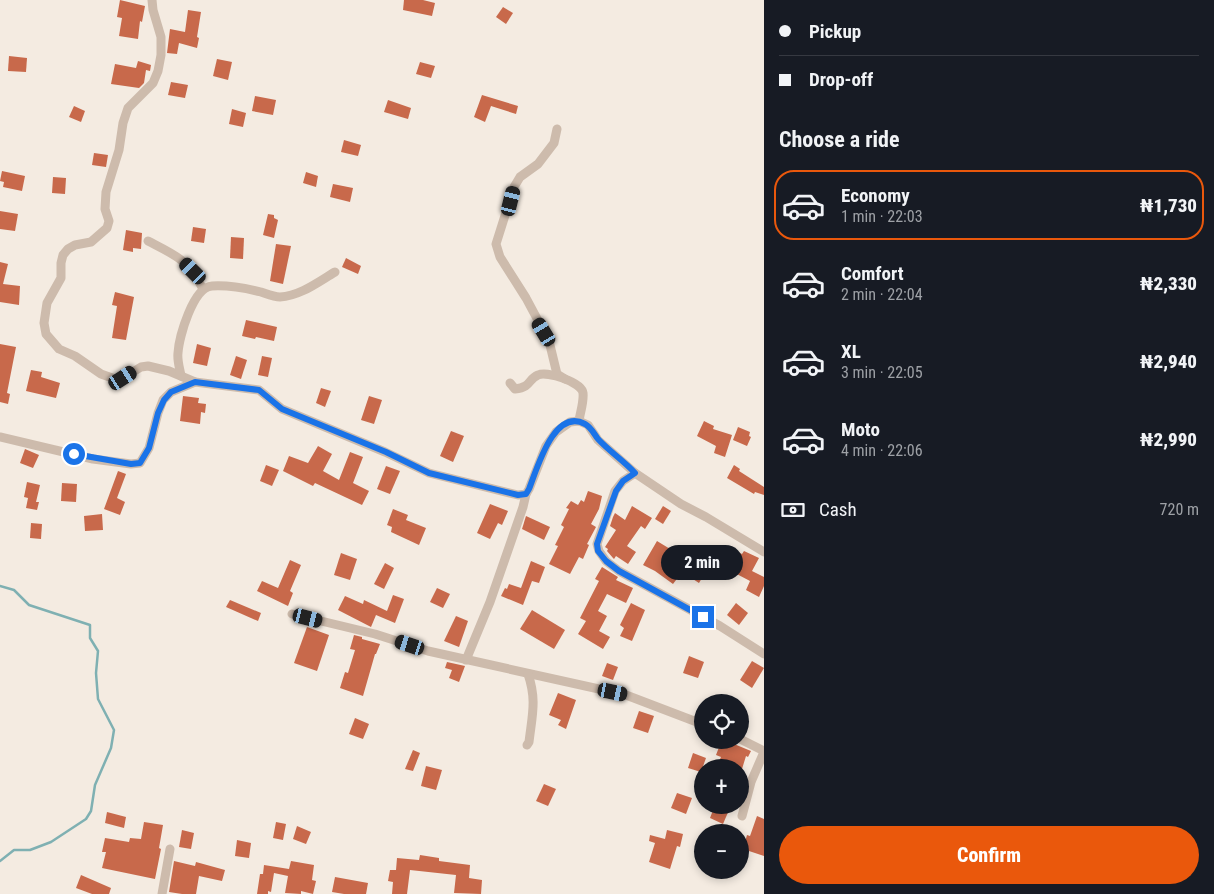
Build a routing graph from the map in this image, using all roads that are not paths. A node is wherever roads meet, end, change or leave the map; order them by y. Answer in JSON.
{"nodes":[{"id":1,"x":152,"y":0,"type":"edge"},
{"id":2,"x":557,"y":129,"type":"dead end"},
{"id":3,"x":148,"y":241,"type":"dead end"},
{"id":4,"x":335,"y":272,"type":"dead end"},
{"id":5,"x":203,"y":289,"type":"junction"},
{"id":6,"x":181,"y":376,"type":"junction"},
{"id":7,"x":565,"y":379,"type":"junction"},
{"id":8,"x":195,"y":382,"type":"junction"},
{"id":9,"x":510,"y":383,"type":"dead end"},
{"id":10,"x":579,"y":421,"type":"junction"},
{"id":11,"x":0,"y":437,"type":"edge"},
{"id":12,"x":635,"y":473,"type":"junction"},
{"id":13,"x":526,"y":494,"type":"junction"},
{"id":14,"x":764,"y":552,"type":"edge"},
{"id":15,"x":292,"y":614,"type":"dead end"},
{"id":16,"x":764,"y":654,"type":"edge"},
{"id":17,"x":466,"y":660,"type":"junction"},
{"id":18,"x":528,"y":674,"type":"junction"},
{"id":19,"x":694,"y":721,"type":"edge"},
{"id":20,"x":749,"y":744,"type":"edge"},
{"id":21,"x":527,"y":746,"type":"dead end"},
{"id":22,"x":764,"y":752,"type":"edge"},
{"id":23,"x":742,"y":816,"type":"dead end"},
{"id":24,"x":170,"y":849,"type":"dead end"},
{"id":25,"x":162,"y":894,"type":"edge"}],
"edges":[{"from":1,"to":6,"type":"street"},
{"from":2,"to":7,"type":"street"},
{"from":3,"to":5,"type":"street"},
{"from":4,"to":5,"type":"street"},
{"from":5,"to":6,"type":"street"},
{"from":6,"to":8,"type":"street"},
{"from":7,"to":9,"type":"street"},
{"from":7,"to":10,"type":"street"},
{"from":8,"to":11,"type":"street"},
{"from":8,"to":13,"type":"street"},
{"from":10,"to":12,"type":"street"},
{"from":10,"to":13,"type":"street"},
{"from":12,"to":14,"type":"street"},
{"from":12,"to":16,"type":"street"},
{"from":13,"to":17,"type":"street"},
{"from":15,"to":17,"type":"street"},
{"from":17,"to":18,"type":"street"},
{"from":18,"to":19,"type":"street"},
{"from":18,"to":21,"type":"street"},
{"from":20,"to":22,"type":"street"},
{"from":22,"to":23,"type":"street"},
{"from":24,"to":25,"type":"street"}]}
